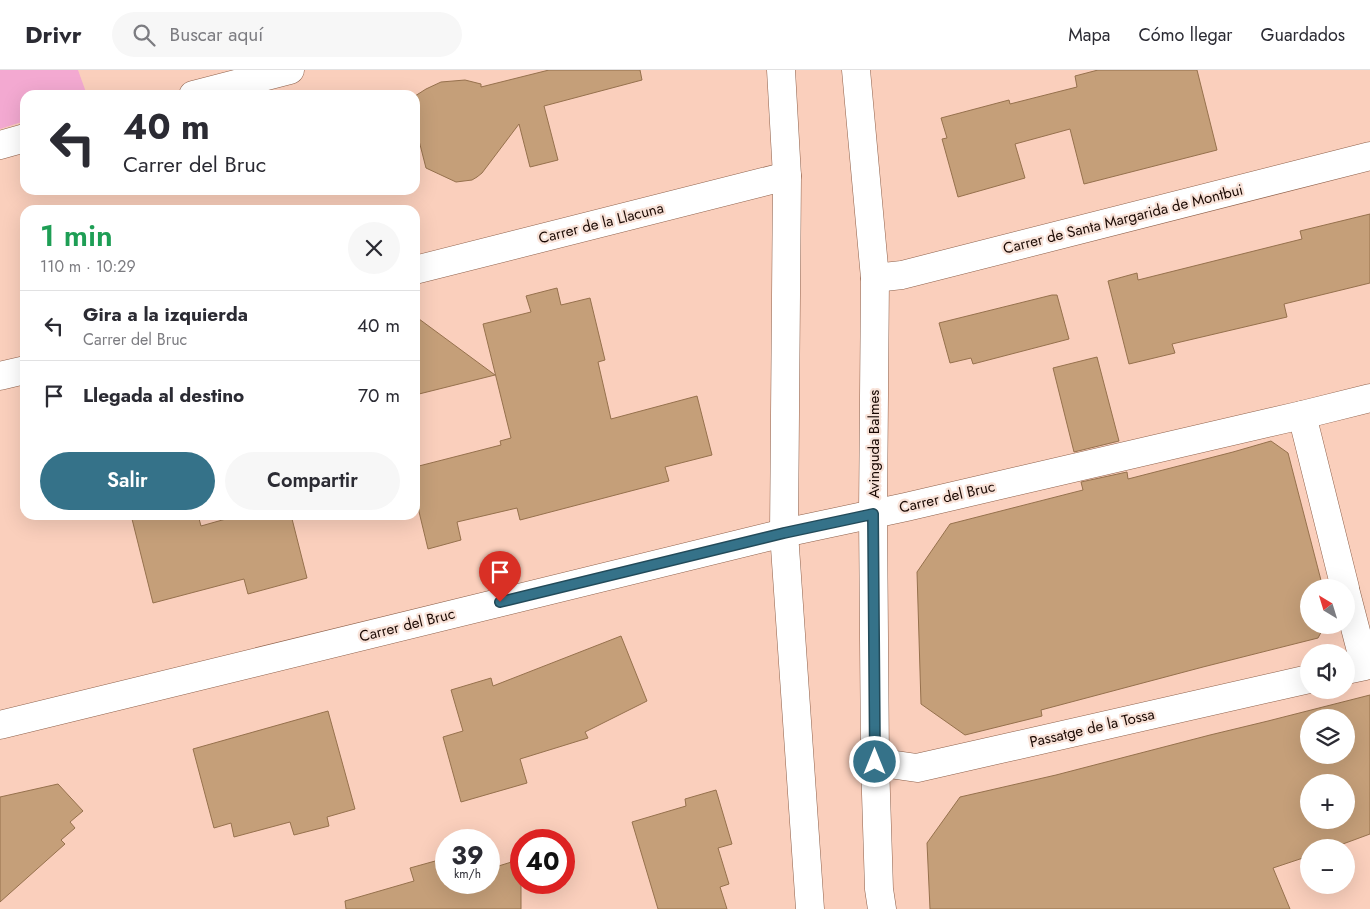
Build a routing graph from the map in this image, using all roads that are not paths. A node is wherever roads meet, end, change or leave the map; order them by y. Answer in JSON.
{"nodes":[{"id":1,"x":290,"y":70,"type":"edge"},
{"id":2,"x":781,"y":70,"type":"edge"},
{"id":3,"x":856,"y":70,"type":"edge"},
{"id":4,"x":212,"y":90,"type":"edge"},
{"id":5,"x":20,"y":139,"type":"edge"},
{"id":6,"x":0,"y":145,"type":"edge"},
{"id":7,"x":1370,"y":156,"type":"edge"},
{"id":8,"x":787,"y":176,"type":"junction"},
{"id":9,"x":420,"y":269,"type":"edge"},
{"id":10,"x":875,"y":278,"type":"junction"},
{"id":11,"x":20,"y":371,"type":"edge"},
{"id":12,"x":0,"y":376,"type":"edge"},
{"id":13,"x":1370,"y":398,"type":"edge"},
{"id":14,"x":1302,"y":415,"type":"junction"},
{"id":15,"x":873,"y":514,"type":"junction"},
{"id":16,"x":784,"y":533,"type":"junction"},
{"id":17,"x":1343,"y":579,"type":"edge"},
{"id":18,"x":1354,"y":634,"type":"edge"},
{"id":19,"x":1360,"y":667,"type":"edge"},
{"id":20,"x":1300,"y":681,"type":"edge"},
{"id":21,"x":0,"y":725,"type":"edge"},
{"id":22,"x":875,"y":762,"type":"junction"},
{"id":23,"x":810,"y":909,"type":"edge"},
{"id":24,"x":882,"y":909,"type":"edge"}],
"edges":[{"from":1,"to":4,"type":"street"},
{"from":2,"to":8,"type":"street"},
{"from":3,"to":10,"type":"street","name":"Avinguda Balmes"},
{"from":5,"to":6,"type":"street"},
{"from":7,"to":10,"type":"street","name":"Carrer de Santa Margarida de Montbui"},
{"from":8,"to":9,"type":"street","name":"Carrer de la Llacuna"},
{"from":8,"to":16,"type":"street"},
{"from":10,"to":15,"type":"street","name":"Avinguda Balmes"},
{"from":11,"to":12,"type":"street"},
{"from":13,"to":14,"type":"street","name":"Carrer del Bruc"},
{"from":14,"to":15,"type":"street","name":"Carrer del Bruc"},
{"from":14,"to":17,"type":"street"},
{"from":15,"to":16,"type":"street","name":"Carrer del Bruc"},
{"from":15,"to":22,"type":"street","name":"Avinguda Balmes"},
{"from":16,"to":21,"type":"street","name":"Carrer del Bruc"},
{"from":16,"to":23,"type":"street"},
{"from":18,"to":19,"type":"street"},
{"from":20,"to":22,"type":"street","name":"Passatge de la Tossa"},
{"from":22,"to":24,"type":"street","name":"Avinguda Balmes"}]}
